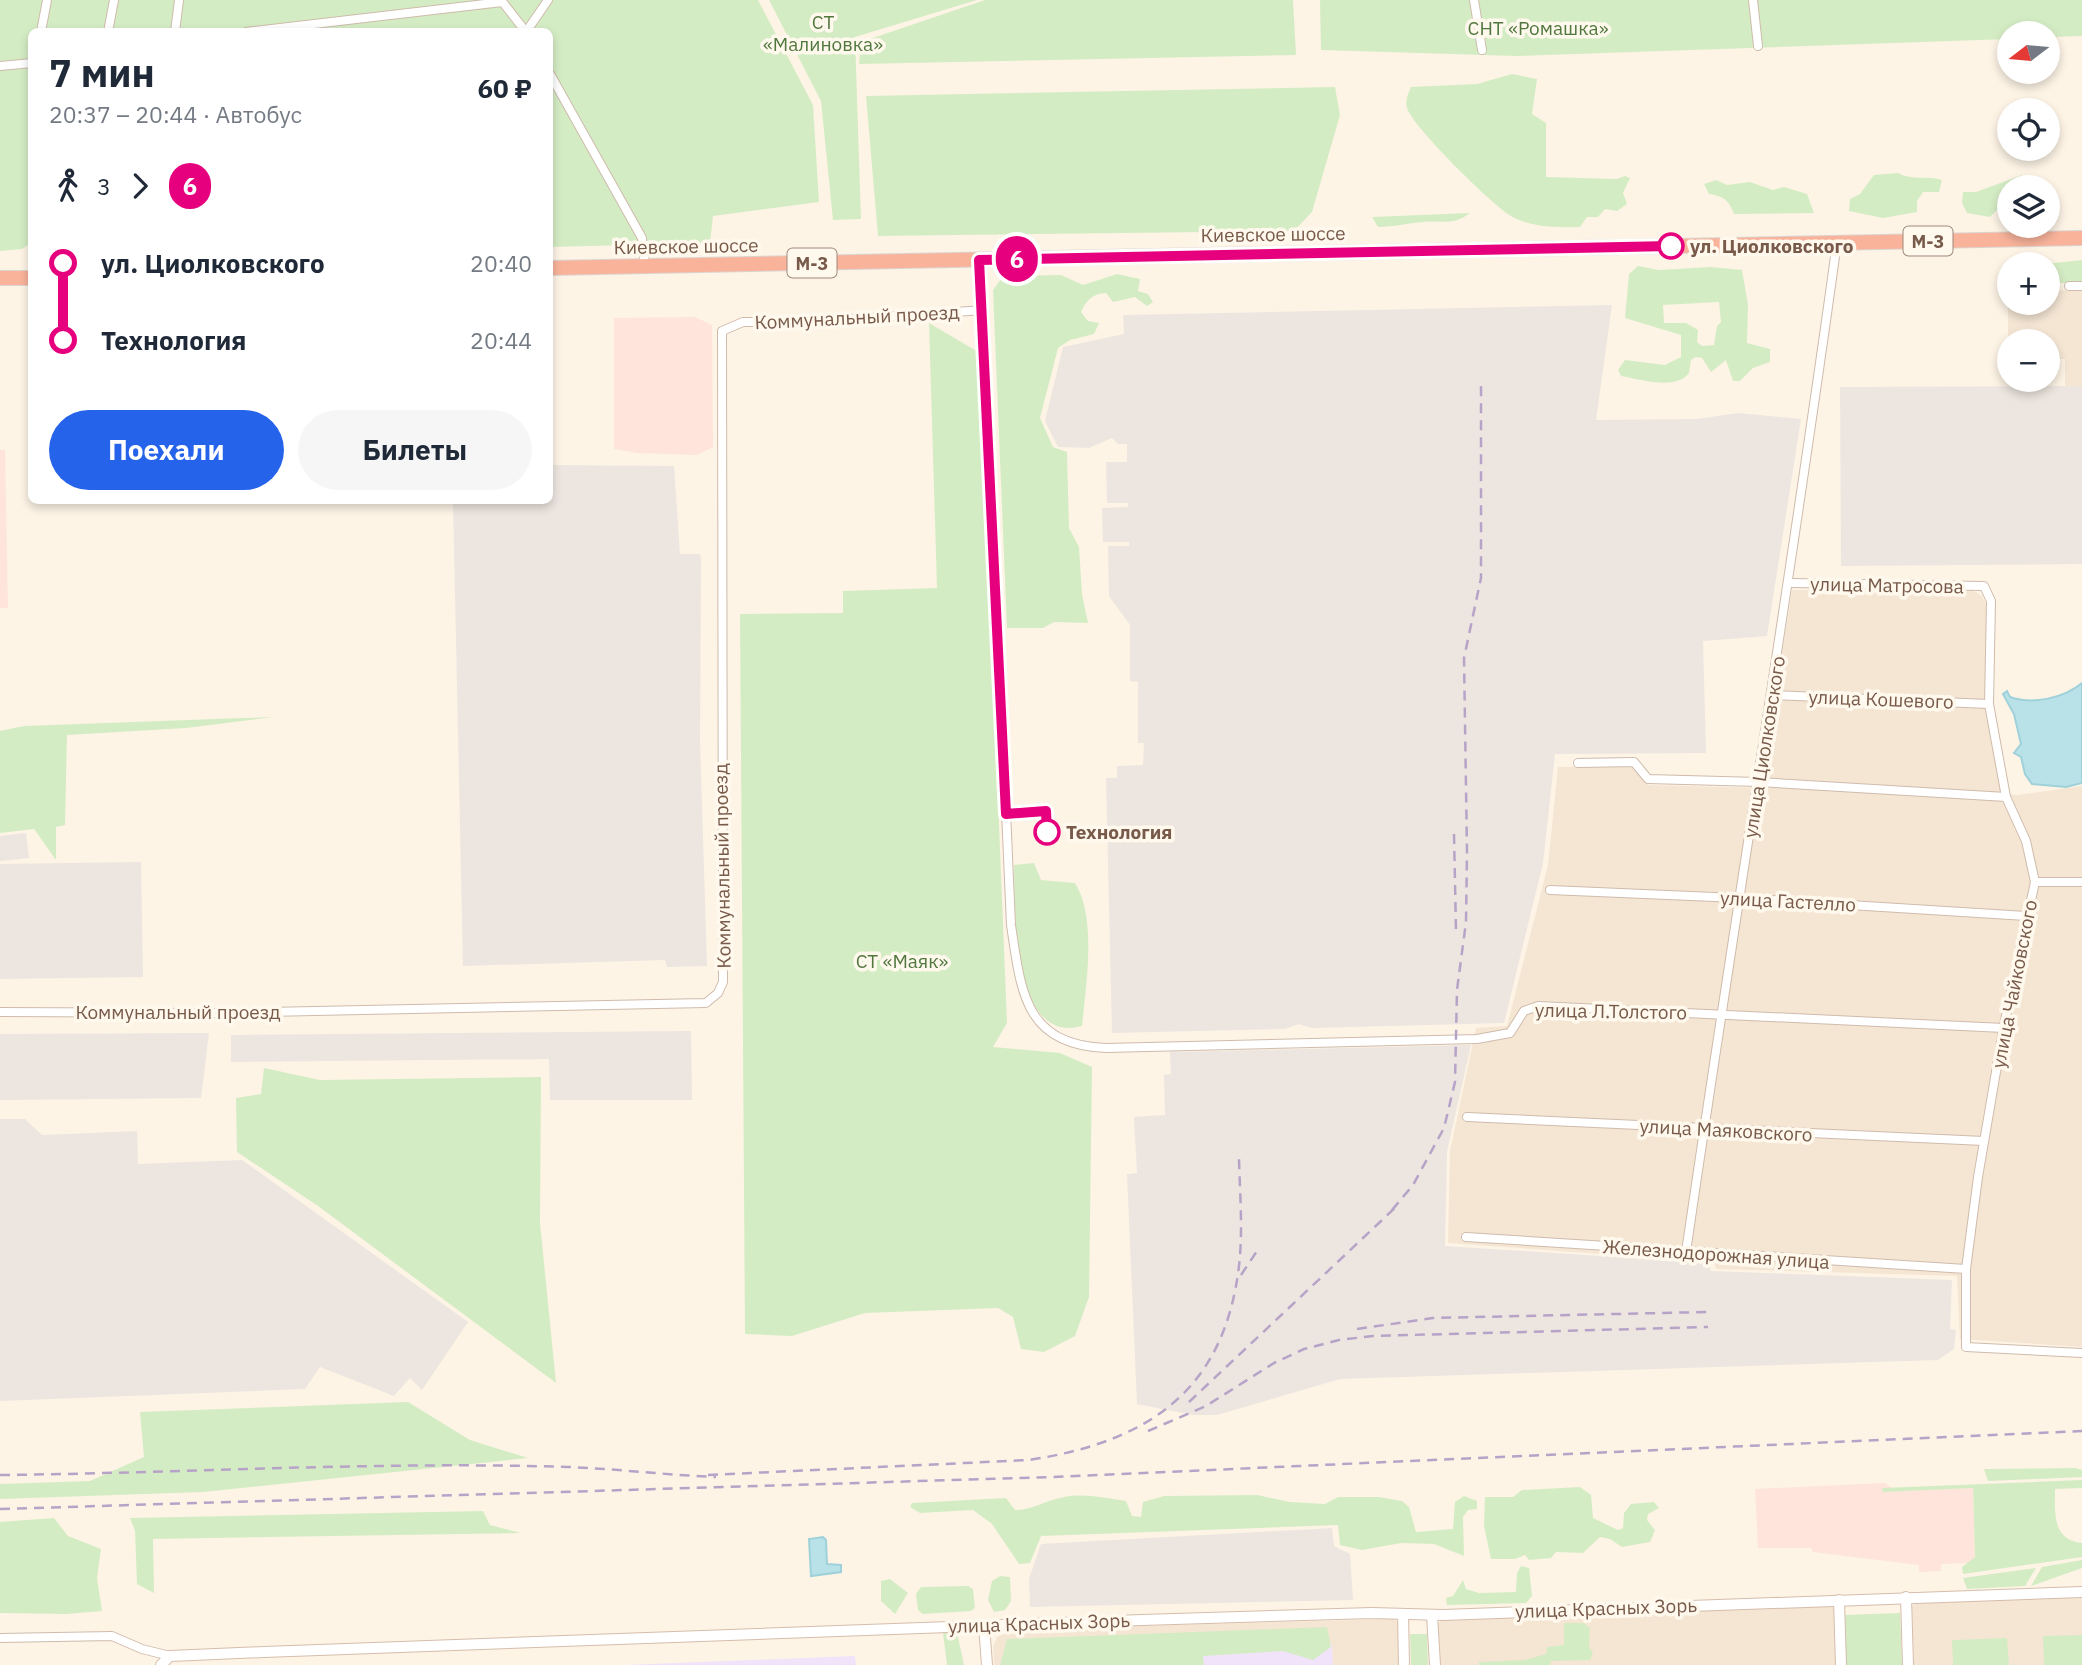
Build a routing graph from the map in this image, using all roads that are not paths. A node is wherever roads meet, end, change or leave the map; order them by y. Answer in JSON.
{"nodes":[{"id":1,"x":47,"y":0,"type":"edge"},
{"id":2,"x":114,"y":0,"type":"edge"},
{"id":3,"x":179,"y":0,"type":"edge"},
{"id":4,"x":548,"y":0,"type":"edge"},
{"id":5,"x":1474,"y":0,"type":"edge"},
{"id":6,"x":1753,"y":0,"type":"edge"},
{"id":7,"x":502,"y":1,"type":"edge"},
{"id":8,"x":42,"y":28,"type":"edge"},
{"id":9,"x":109,"y":28,"type":"edge"},
{"id":10,"x":176,"y":28,"type":"edge"},
{"id":11,"x":279,"y":28,"type":"edge"},
{"id":12,"x":523,"y":28,"type":"edge"},
{"id":13,"x":529,"y":28,"type":"edge"},
{"id":14,"x":1758,"y":46,"type":"dead end"},
{"id":15,"x":1482,"y":50,"type":"dead end"},
{"id":16,"x":28,"y":63,"type":"edge"},
{"id":17,"x":0,"y":66,"type":"edge"},
{"id":18,"x":553,"y":79,"type":"edge"},
{"id":19,"x":2082,"y":238,"type":"edge"},
{"id":20,"x":1837,"y":242,"type":"junction"},
{"id":21,"x":979,"y":260,"type":"junction"},
{"id":22,"x":645,"y":266,"type":"junction"},
{"id":23,"x":553,"y":268,"type":"edge"},
{"id":24,"x":0,"y":278,"type":"edge"},
{"id":25,"x":28,"y":278,"type":"edge"},
{"id":26,"x":2069,"y":286,"type":"dead end"},
{"id":27,"x":2082,"y":286,"type":"edge"},
{"id":28,"x":984,"y":310,"type":"junction"},
{"id":29,"x":1790,"y":583,"type":"junction"},
{"id":30,"x":1984,"y":586,"type":"joint"},
{"id":31,"x":1772,"y":695,"type":"junction"},
{"id":32,"x":1989,"y":704,"type":"junction"},
{"id":33,"x":1578,"y":763,"type":"dead end"},
{"id":34,"x":1759,"y":782,"type":"junction"},
{"id":35,"x":2006,"y":797,"type":"junction"},
{"id":36,"x":2035,"y":882,"type":"junction"},
{"id":37,"x":2082,"y":882,"type":"edge"},
{"id":38,"x":1549,"y":890,"type":"dead end"},
{"id":39,"x":1738,"y":898,"type":"junction"},
{"id":40,"x":2026,"y":916,"type":"junction"},
{"id":41,"x":0,"y":1012,"type":"edge"},
{"id":42,"x":1721,"y":1013,"type":"junction"},
{"id":43,"x":2004,"y":1028,"type":"junction"},
{"id":44,"x":1467,"y":1117,"type":"dead end"},
{"id":45,"x":1704,"y":1130,"type":"junction"},
{"id":46,"x":1984,"y":1141,"type":"junction"},
{"id":47,"x":1466,"y":1237,"type":"dead end"},
{"id":48,"x":1686,"y":1252,"type":"junction"},
{"id":49,"x":1966,"y":1269,"type":"junction"},
{"id":50,"x":2082,"y":1353,"type":"edge"},
{"id":51,"x":2082,"y":1592,"type":"edge"},
{"id":52,"x":1906,"y":1597,"type":"junction"},
{"id":53,"x":1839,"y":1600,"type":"junction"},
{"id":54,"x":1403,"y":1614,"type":"junction"},
{"id":55,"x":1432,"y":1615,"type":"junction"},
{"id":56,"x":984,"y":1625,"type":"junction"},
{"id":57,"x":0,"y":1639,"type":"edge"},
{"id":58,"x":264,"y":1651,"type":"junction"},
{"id":59,"x":170,"y":1656,"type":"junction"},
{"id":60,"x":161,"y":1665,"type":"edge"},
{"id":61,"x":264,"y":1665,"type":"edge"},
{"id":62,"x":987,"y":1665,"type":"edge"},
{"id":63,"x":1404,"y":1665,"type":"edge"},
{"id":64,"x":1434,"y":1665,"type":"edge"},
{"id":65,"x":1841,"y":1665,"type":"edge"},
{"id":66,"x":1908,"y":1665,"type":"edge"}],
"edges":[{"from":1,"to":8,"type":"street"},
{"from":2,"to":9,"type":"street"},
{"from":3,"to":10,"type":"street"},
{"from":4,"to":13,"type":"street"},
{"from":5,"to":15,"type":"street"},
{"from":6,"to":14,"type":"street"},
{"from":7,"to":11,"type":"street"},
{"from":7,"to":12,"type":"street"},
{"from":16,"to":17,"type":"street"},
{"from":18,"to":22,"type":"street"},
{"from":19,"to":20,"type":"highway","name":"Киевское шоссе","number":"М-3"},
{"from":20,"to":21,"type":"highway","name":"Киевское шоссе","number":"М-3"},
{"from":20,"to":29,"type":"street","name":"улица Циолковского"},
{"from":21,"to":22,"type":"highway","name":"Киевское шоссе","number":"М-3"},
{"from":21,"to":28,"type":"street","name":"Коммунальный проезд"},
{"from":22,"to":23,"type":"highway","name":"Киевское шоссе","number":"М-3"},
{"from":24,"to":25,"type":"highway"},
{"from":26,"to":27,"type":"street"},
{"from":28,"to":41,"type":"street","name":"Коммунальный проезд"},
{"from":28,"to":42,"type":"street","name":"улица Л.Толстого"},
{"from":29,"to":30,"type":"street","name":"улица Матросова"},
{"from":29,"to":31,"type":"street","name":"улица Циолковского"},
{"from":30,"to":32,"type":"street","name":"улица Чайковского"},
{"from":31,"to":32,"type":"street","name":"улица Кошевого"},
{"from":31,"to":34,"type":"street","name":"улица Циолковского"},
{"from":32,"to":35,"type":"street","name":"улица Чайковского"},
{"from":33,"to":34,"type":"street"},
{"from":34,"to":35,"type":"street"},
{"from":34,"to":39,"type":"street","name":"улица Циолковского"},
{"from":35,"to":36,"type":"street","name":"улица Чайковского"},
{"from":36,"to":37,"type":"street"},
{"from":36,"to":40,"type":"street","name":"улица Чайковского"},
{"from":38,"to":39,"type":"street","name":"улица Гастелло"},
{"from":39,"to":40,"type":"street","name":"улица Гастелло"},
{"from":39,"to":42,"type":"street","name":"улица Циолковского"},
{"from":40,"to":43,"type":"street","name":"улица Чайковского"},
{"from":42,"to":43,"type":"street","name":"улица Л.Толстого"},
{"from":42,"to":45,"type":"street","name":"улица Циолковского"},
{"from":43,"to":46,"type":"street","name":"улица Чайковского"},
{"from":44,"to":45,"type":"street","name":"улица Маяковского"},
{"from":45,"to":46,"type":"street","name":"улица Маяковского"},
{"from":45,"to":48,"type":"street","name":"улица Циолковского"},
{"from":46,"to":49,"type":"street","name":"улица Чайковского"},
{"from":47,"to":48,"type":"street","name":"Железнодорожная улица"},
{"from":48,"to":49,"type":"street","name":"Железнодорожная улица"},
{"from":49,"to":50,"type":"street","name":"улица Чайковского"},
{"from":51,"to":52,"type":"street","name":"улица Красных Зорь"},
{"from":52,"to":53,"type":"street","name":"улица Красных Зорь"},
{"from":52,"to":66,"type":"street"},
{"from":53,"to":55,"type":"street","name":"улица Красных Зорь"},
{"from":53,"to":65,"type":"street"},
{"from":54,"to":55,"type":"street","name":"улица Красных Зорь"},
{"from":54,"to":56,"type":"street","name":"улица Красных Зорь"},
{"from":54,"to":63,"type":"street"},
{"from":55,"to":64,"type":"street"},
{"from":56,"to":58,"type":"street","name":"улица Красных Зорь"},
{"from":56,"to":62,"type":"street"},
{"from":57,"to":59,"type":"street","name":"улица Красных Зорь"},
{"from":58,"to":59,"type":"street","name":"улица Красных Зорь"},
{"from":58,"to":61,"type":"street"},
{"from":59,"to":60,"type":"street"}]}
